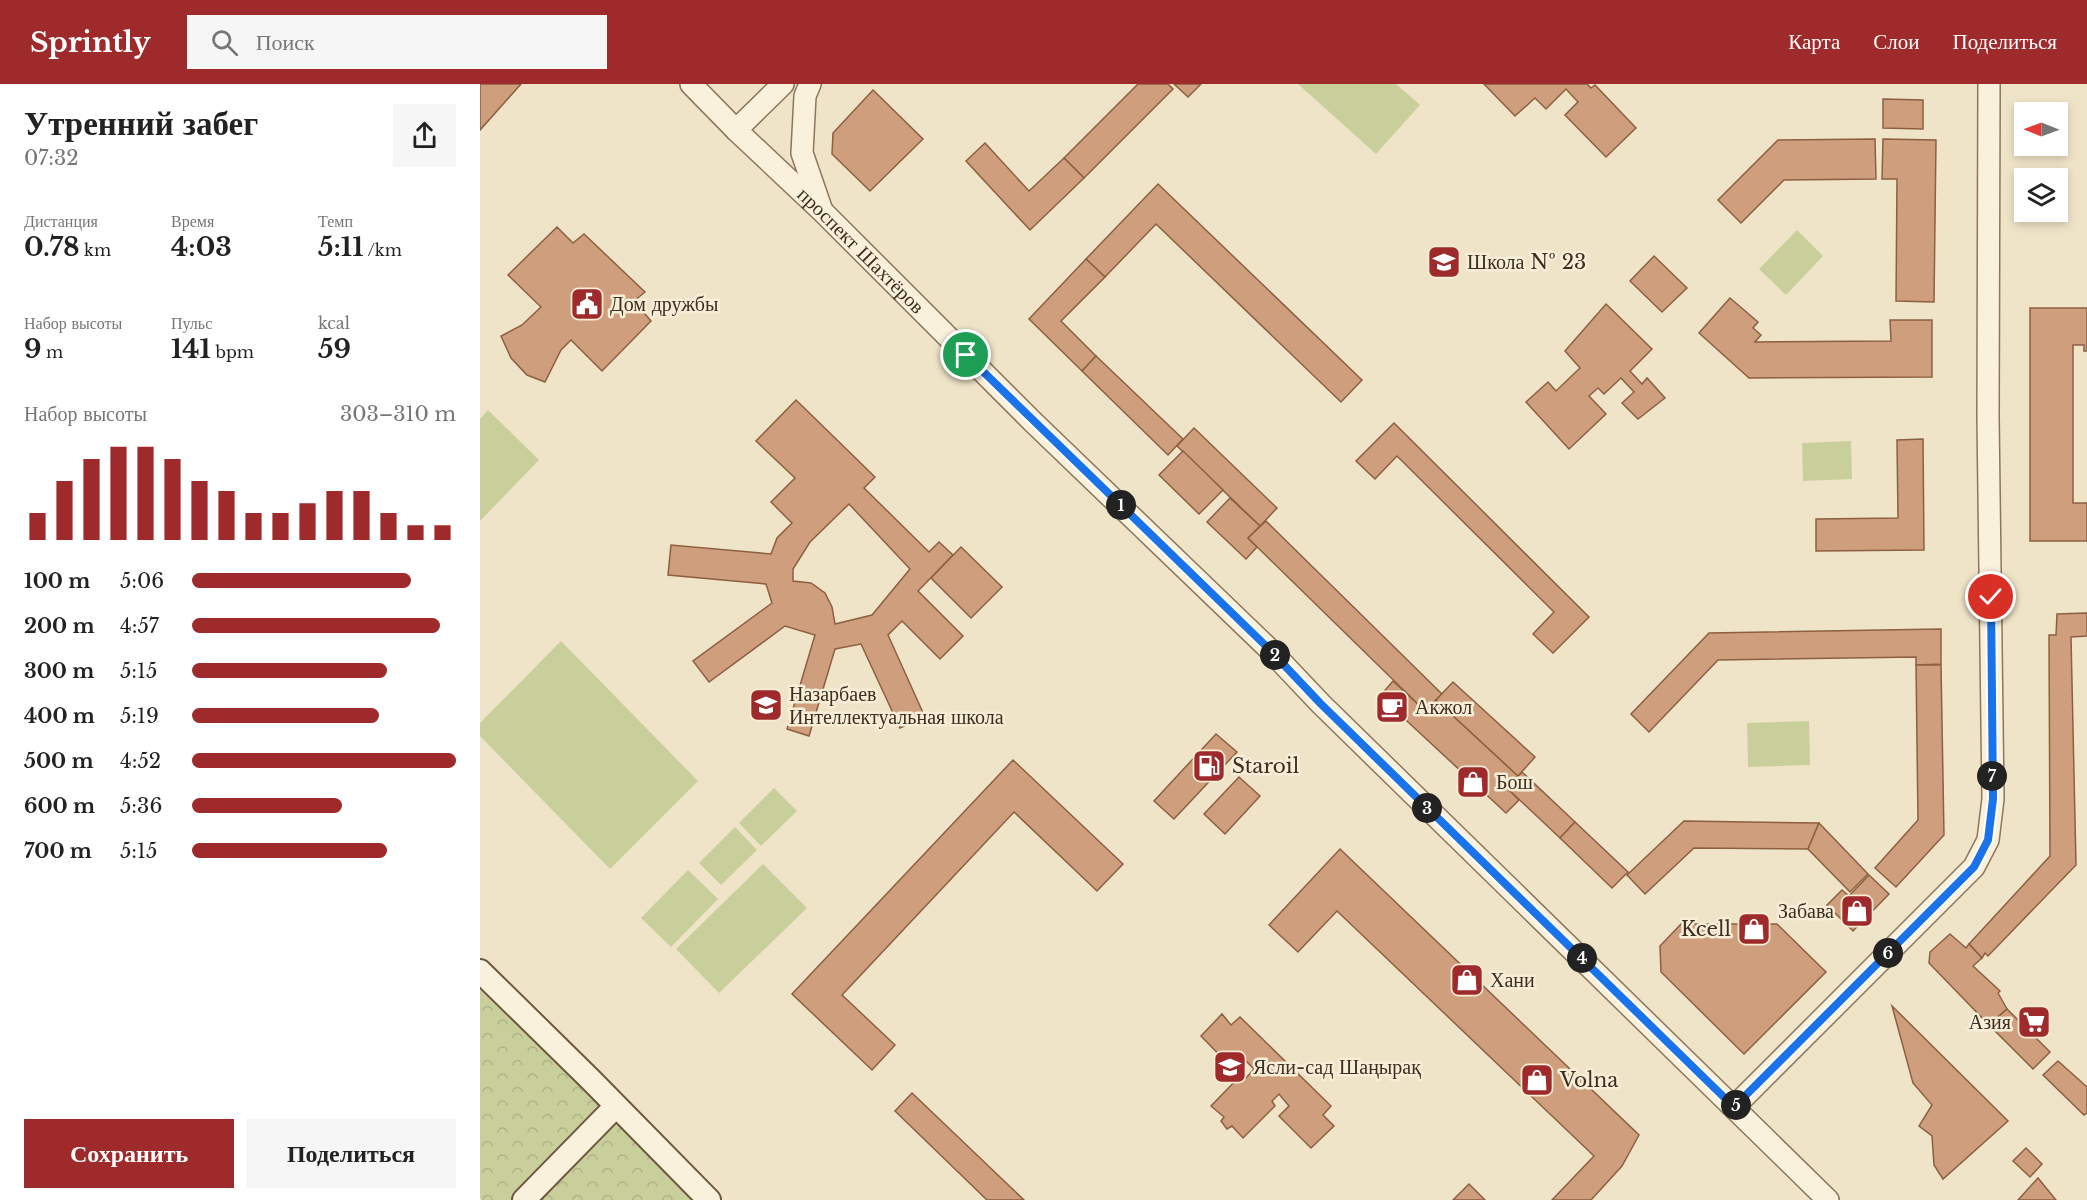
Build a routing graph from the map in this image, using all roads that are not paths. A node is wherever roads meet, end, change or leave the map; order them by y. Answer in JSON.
{"nodes":[{"id":1,"x":691,"y":84,"type":"edge"},
{"id":2,"x":783,"y":84,"type":"edge"},
{"id":3,"x":810,"y":84,"type":"edge"},
{"id":4,"x":1989,"y":84,"type":"edge"},
{"id":5,"x":736,"y":130,"type":"junction"},
{"id":6,"x":822,"y":212,"type":"junction"},
{"id":7,"x":480,"y":971,"type":"edge"},
{"id":8,"x":616,"y":1106,"type":"junction"},
{"id":9,"x":1734,"y":1107,"type":"junction"},
{"id":10,"x":524,"y":1200,"type":"edge"},
{"id":11,"x":709,"y":1200,"type":"edge"},
{"id":12,"x":1828,"y":1200,"type":"edge"}],
"edges":[{"from":1,"to":5,"type":"street","name":"проспект Шахтёров"},
{"from":2,"to":5,"type":"street"},
{"from":3,"to":6,"type":"street"},
{"from":4,"to":9,"type":"street"},
{"from":5,"to":6,"type":"street","name":"проспект Шахтёров"},
{"from":6,"to":9,"type":"street","name":"проспект Шахтёров"},
{"from":7,"to":8,"type":"main road"},
{"from":8,"to":10,"type":"main road"},
{"from":8,"to":11,"type":"main road"},
{"from":9,"to":12,"type":"street","name":"проспект Шахтёров"}]}
